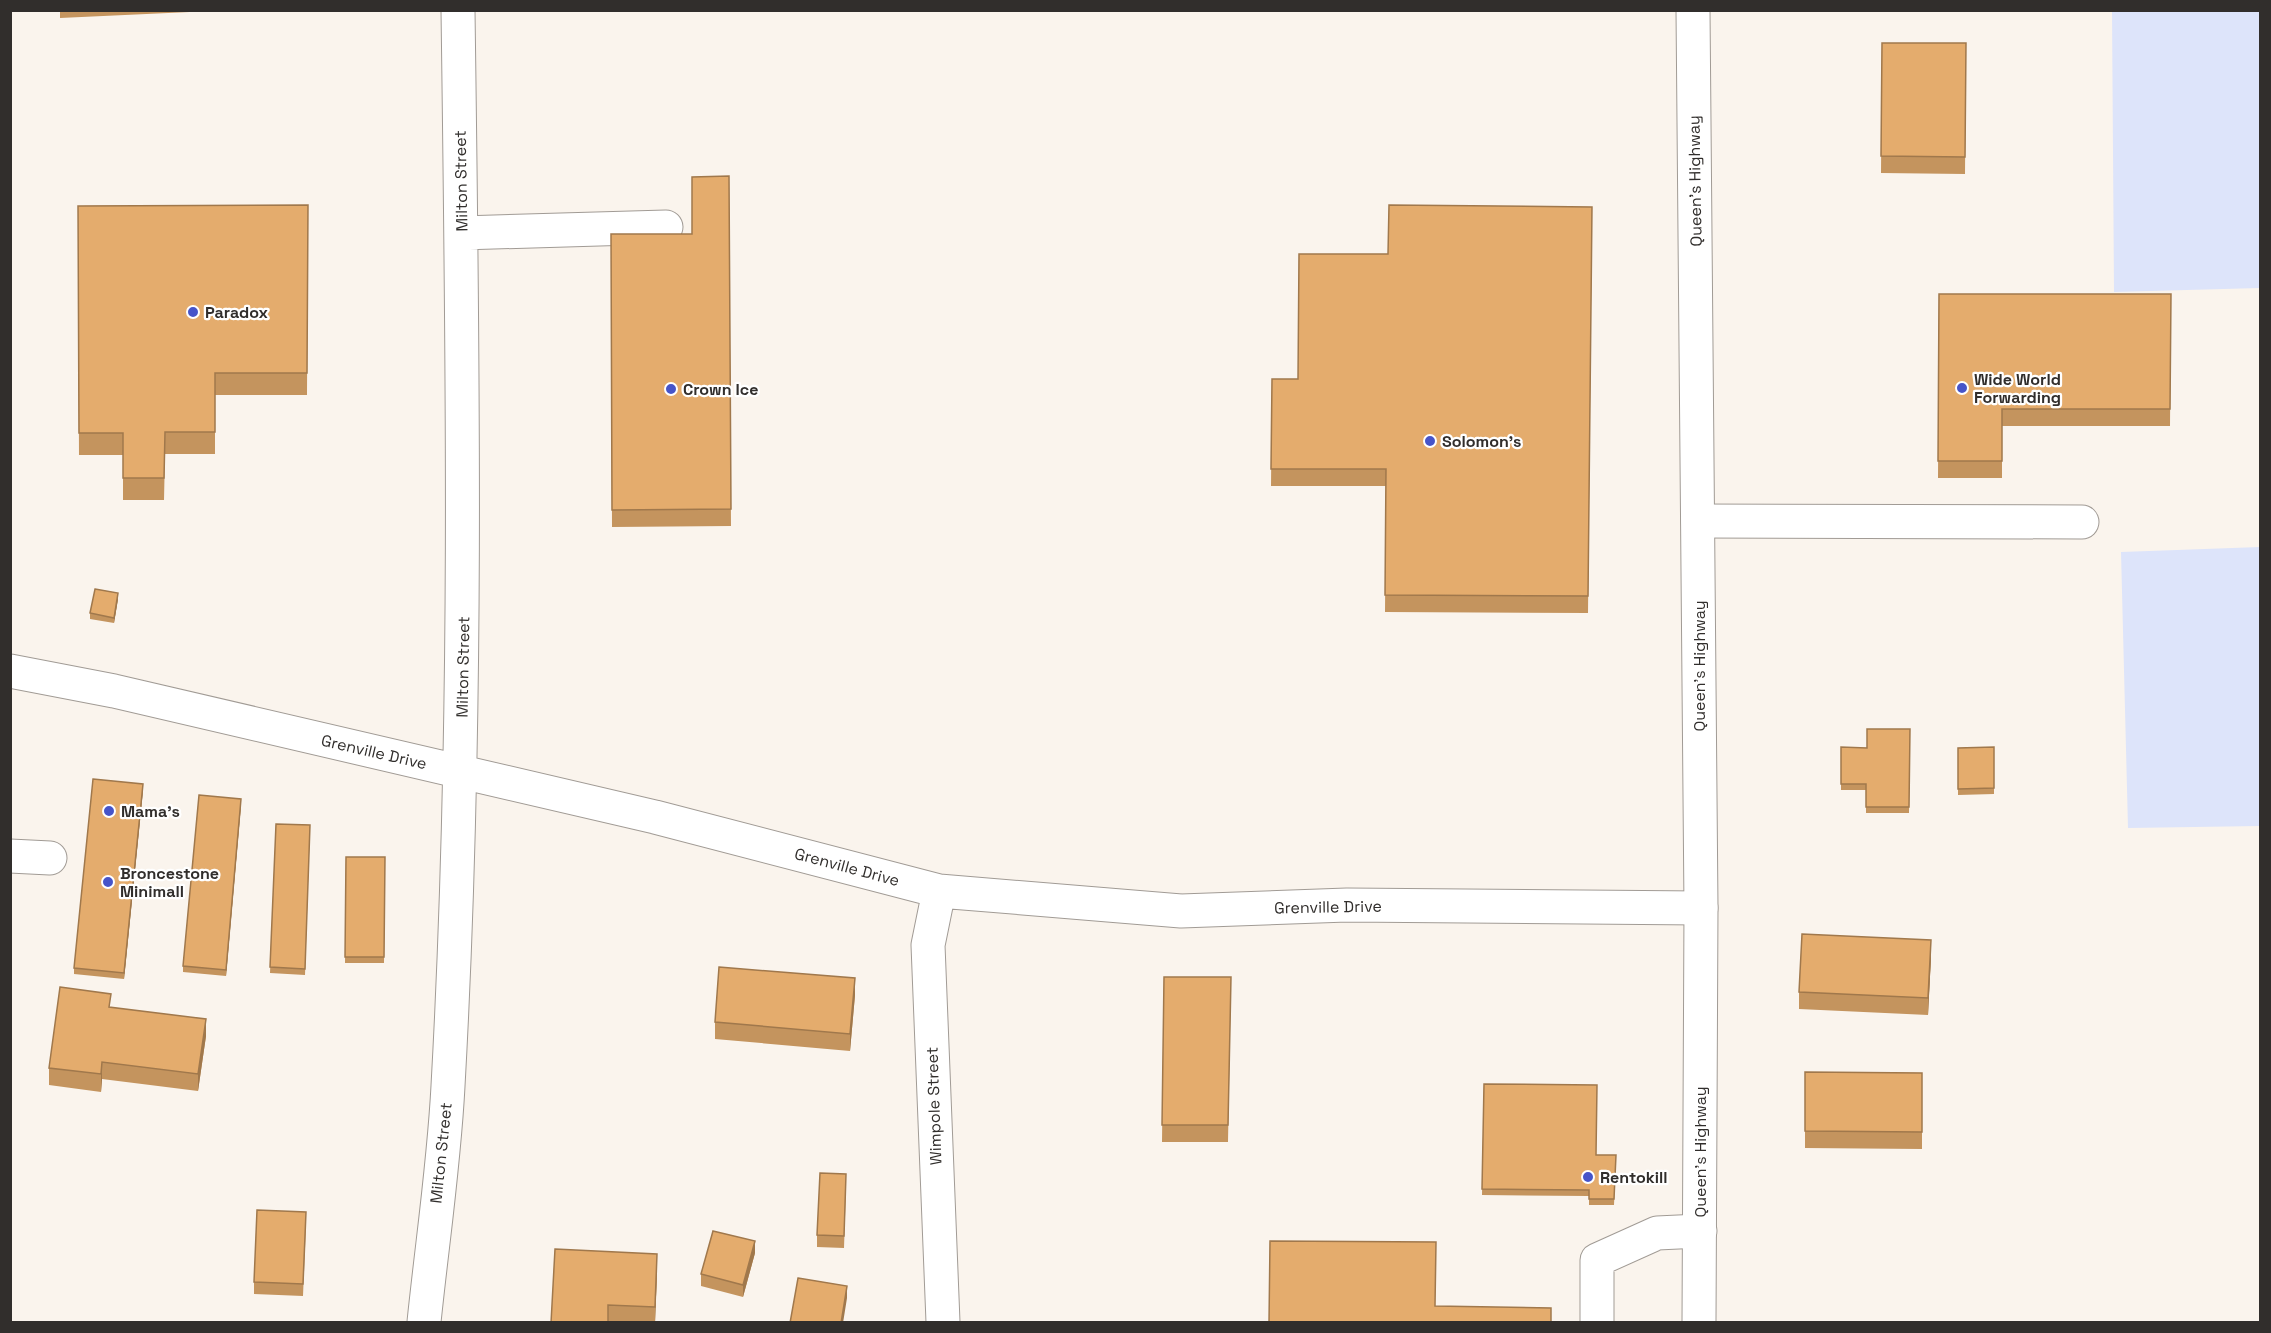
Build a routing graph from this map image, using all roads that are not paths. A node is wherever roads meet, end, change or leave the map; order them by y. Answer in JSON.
{"nodes":[{"id":1,"x":458,"y":10,"type":"edge"},
{"id":2,"x":1693,"y":10,"type":"edge"},
{"id":3,"x":666,"y":227,"type":"dead end"},
{"id":4,"x":461,"y":232,"type":"junction"},
{"id":5,"x":1698,"y":521,"type":"junction"},
{"id":6,"x":2082,"y":522,"type":"dead end"},
{"id":7,"x":11,"y":674,"type":"edge"},
{"id":8,"x":462,"y":773,"type":"junction"},
{"id":9,"x":10,"y":856,"type":"edge"},
{"id":10,"x":50,"y":858,"type":"dead end"},
{"id":11,"x":939,"y":891,"type":"junction"},
{"id":12,"x":1701,"y":908,"type":"junction"},
{"id":13,"x":1700,"y":1231,"type":"junction"},
{"id":14,"x":424,"y":1323,"type":"edge"},
{"id":15,"x":942,"y":1323,"type":"edge"},
{"id":16,"x":1598,"y":1323,"type":"edge"},
{"id":17,"x":1699,"y":1323,"type":"edge"}],
"edges":[{"from":1,"to":4,"type":"street","name":"Milton Street"},
{"from":2,"to":5,"type":"street","name":"Queen's Highway"},
{"from":3,"to":4,"type":"street"},
{"from":4,"to":8,"type":"street","name":"Milton Street"},
{"from":5,"to":6,"type":"street"},
{"from":5,"to":12,"type":"street","name":"Queen's Highway"},
{"from":7,"to":8,"type":"street","name":"Grenville Drive"},
{"from":8,"to":11,"type":"street","name":"Grenville Drive"},
{"from":8,"to":14,"type":"street","name":"Milton Street"},
{"from":9,"to":10,"type":"street"},
{"from":11,"to":12,"type":"street","name":"Grenville Drive"},
{"from":11,"to":15,"type":"street","name":"Wimpole Street"},
{"from":12,"to":13,"type":"street","name":"Queen's Highway"},
{"from":13,"to":16,"type":"street"},
{"from":13,"to":17,"type":"street","name":"Queen's Highway"}]}
